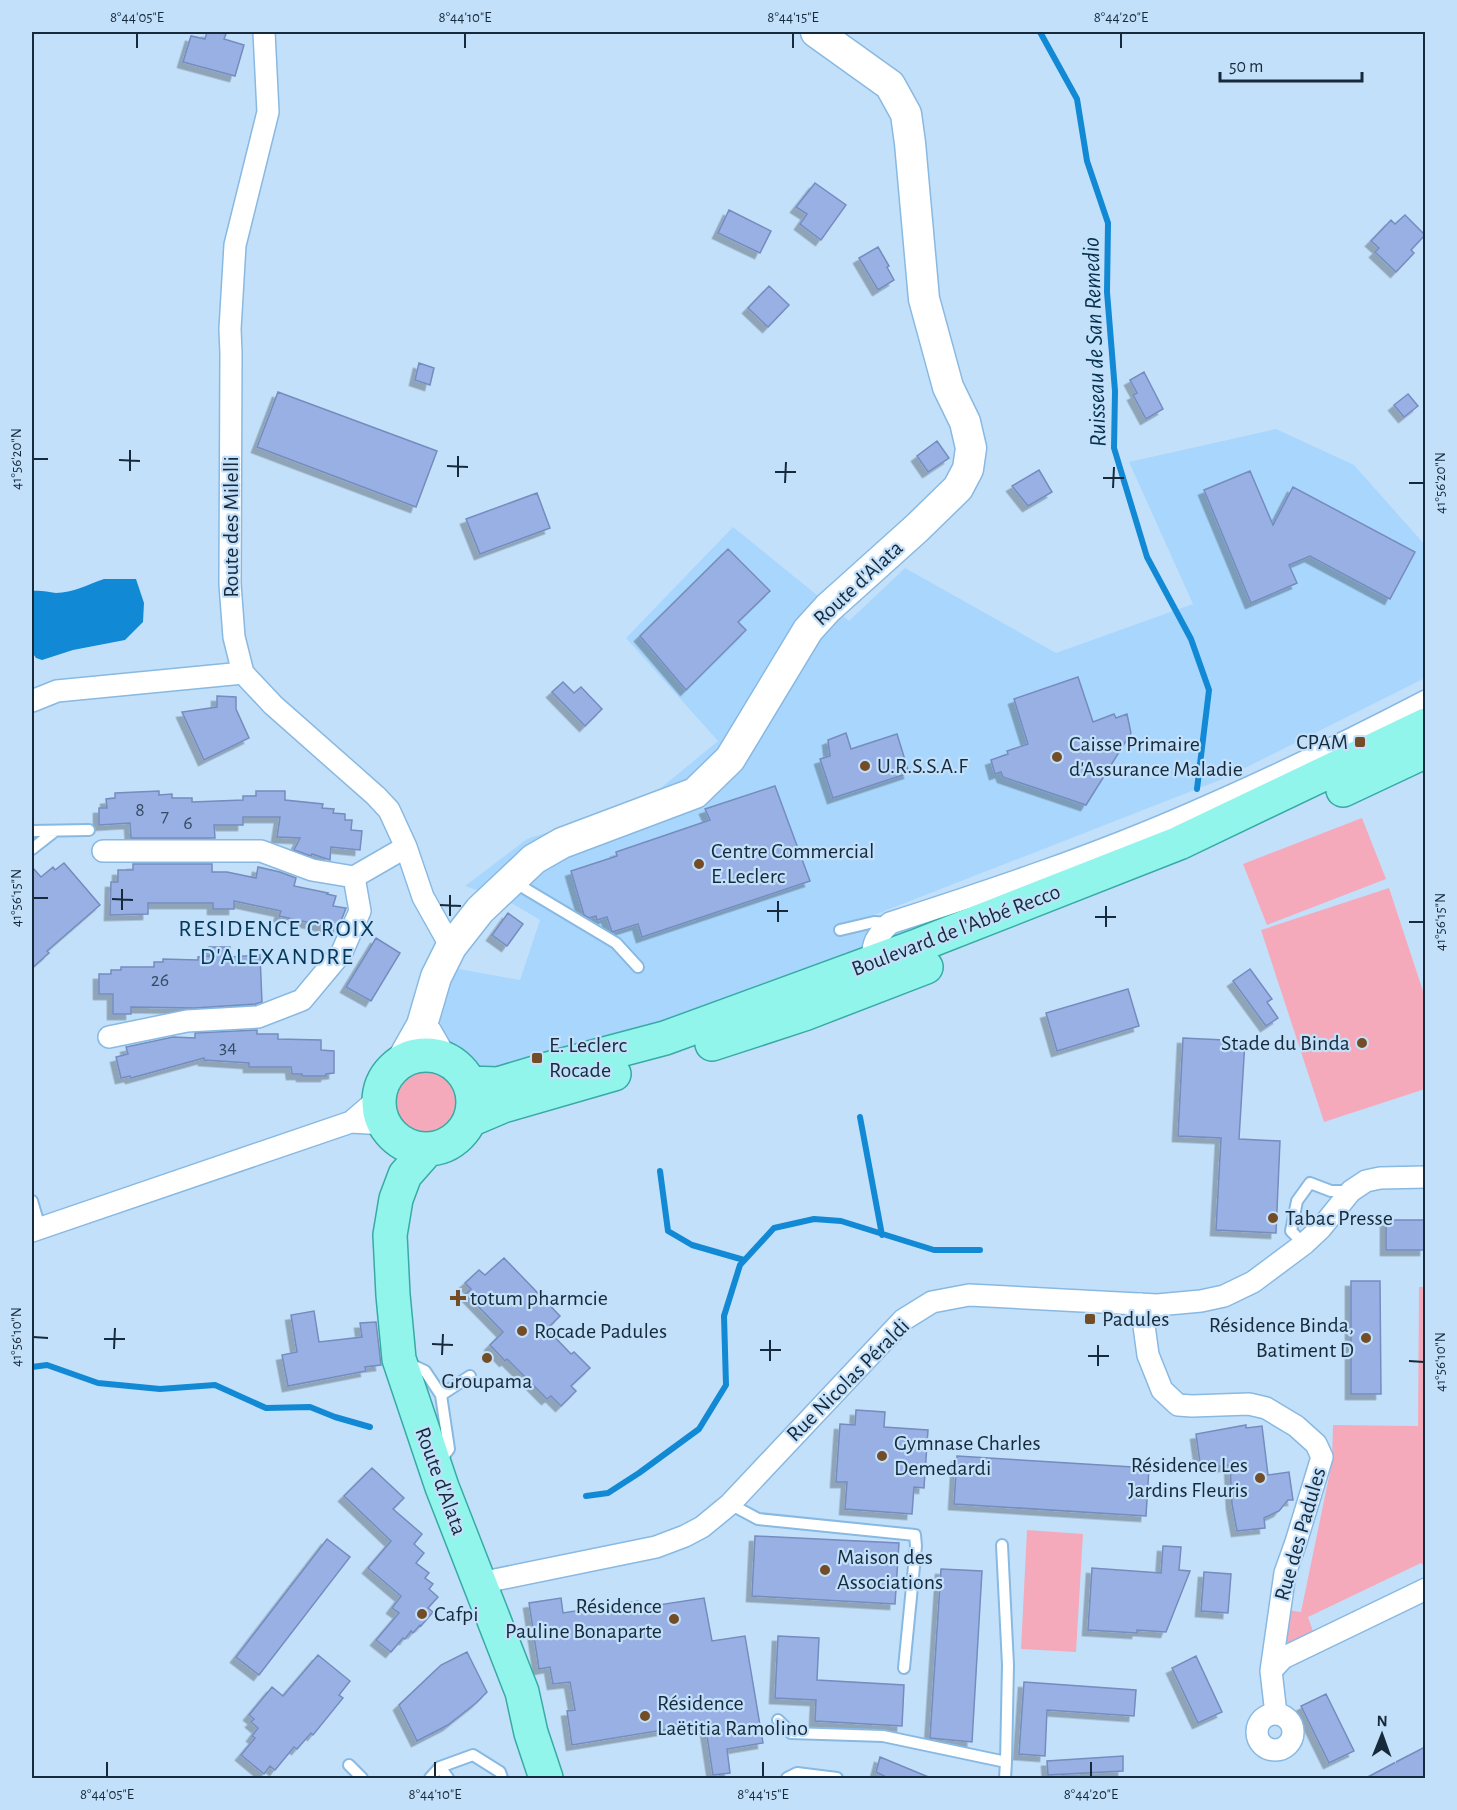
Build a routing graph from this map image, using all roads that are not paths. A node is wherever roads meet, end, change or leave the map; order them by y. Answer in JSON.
{"nodes":[{"id":1,"x":264,"y":32,"type":"edge"},
{"id":2,"x":816,"y":32,"type":"edge"},
{"id":3,"x":243,"y":673,"type":"junction"},
{"id":4,"x":32,"y":701,"type":"edge"},
{"id":5,"x":1425,"y":701,"type":"edge"},
{"id":6,"x":1425,"y":724,"type":"edge"},
{"id":7,"x":1425,"y":751,"type":"edge"},
{"id":8,"x":89,"y":830,"type":"dead end"},
{"id":9,"x":32,"y":831,"type":"edge"},
{"id":10,"x":56,"y":831,"type":"junction"},
{"id":11,"x":406,"y":847,"type":"junction"},
{"id":12,"x":32,"y":849,"type":"edge"},
{"id":13,"x":104,"y":851,"type":"dead end"},
{"id":14,"x":354,"y":876,"type":"junction"},
{"id":15,"x":511,"y":881,"type":"junction"},
{"id":16,"x":890,"y":923,"type":"junction"},
{"id":17,"x":840,"y":930,"type":"dead end"},
{"id":18,"x":451,"y":947,"type":"junction"},
{"id":19,"x":873,"y":962,"type":"junction"},
{"id":20,"x":638,"y":967,"type":"dead end"},
{"id":21,"x":422,"y":1025,"type":"junction"},
{"id":22,"x":109,"y":1037,"type":"dead end"},
{"id":23,"x":441,"y":1058,"type":"junction"},
{"id":24,"x":400,"y":1064,"type":"junction"},
{"id":25,"x":469,"y":1083,"type":"junction"},
{"id":26,"x":470,"y":1120,"type":"junction"},
{"id":27,"x":399,"y":1129,"type":"junction"},
{"id":28,"x":1425,"y":1177,"type":"edge"},
{"id":29,"x":1351,"y":1191,"type":"junction"},
{"id":30,"x":32,"y":1201,"type":"edge"},
{"id":31,"x":36,"y":1229,"type":"edge"},
{"id":32,"x":1304,"y":1244,"type":"junction"},
{"id":33,"x":1141,"y":1304,"type":"junction"},
{"id":34,"x":399,"y":1359,"type":"junction"},
{"id":35,"x":470,"y":1376,"type":"dead end"},
{"id":36,"x":441,"y":1395,"type":"junction"},
{"id":37,"x":435,"y":1469,"type":"junction"},
{"id":38,"x":730,"y":1504,"type":"junction"},
{"id":39,"x":1002,"y":1545,"type":"dead end"},
{"id":40,"x":480,"y":1583,"type":"junction"},
{"id":41,"x":1425,"y":1589,"type":"edge"},
{"id":42,"x":904,"y":1668,"type":"dead end"},
{"id":43,"x":1271,"y":1671,"type":"junction"},
{"id":44,"x":1276,"y":1714,"type":"dead end"},
{"id":45,"x":778,"y":1720,"type":"dead end"},
{"id":46,"x":1006,"y":1762,"type":"junction"},
{"id":47,"x":349,"y":1765,"type":"dead end"},
{"id":48,"x":440,"y":1767,"type":"junction"},
{"id":49,"x":362,"y":1779,"type":"edge"},
{"id":50,"x":430,"y":1779,"type":"edge"},
{"id":51,"x":448,"y":1779,"type":"edge"},
{"id":52,"x":502,"y":1779,"type":"edge"},
{"id":53,"x":546,"y":1779,"type":"edge"},
{"id":54,"x":787,"y":1779,"type":"edge"},
{"id":55,"x":837,"y":1779,"type":"edge"},
{"id":56,"x":1005,"y":1779,"type":"edge"}],
"edges":[{"from":1,"to":3,"type":"street","name":"Route des Milelli"},
{"from":2,"to":15,"type":"street","name":"Route d'Alata"},
{"from":3,"to":4,"type":"street"},
{"from":3,"to":11,"type":"street","name":"Route des Milelli"},
{"from":5,"to":16,"type":"street"},
{"from":6,"to":19,"type":"main road","name":"Boulevard de l'Abbé Recco"},
{"from":7,"to":26,"type":"main road","name":"Boulevard de l'Abbé Recco"},
{"from":8,"to":10,"type":"lane"},
{"from":9,"to":10,"type":"lane"},
{"from":10,"to":12,"type":"lane"},
{"from":11,"to":14,"type":"street"},
{"from":11,"to":18,"type":"street","name":"Route des Milelli"},
{"from":13,"to":14,"type":"street"},
{"from":14,"to":22,"type":"street"},
{"from":15,"to":18,"type":"street","name":"Route d'Alata"},
{"from":15,"to":20,"type":"lane"},
{"from":16,"to":17,"type":"lane"},
{"from":16,"to":19,"type":"street"},
{"from":18,"to":21,"type":"street","name":"Route d'Alata"},
{"from":19,"to":25,"type":"main road","name":"Boulevard de l'Abbé Recco"},
{"from":21,"to":23,"type":"street"},
{"from":21,"to":24,"type":"street","name":"Route d'Alata"},
{"from":23,"to":24,"type":"main road"},
{"from":23,"to":25,"type":"main road"},
{"from":24,"to":27,"type":"main road"},
{"from":25,"to":26,"type":"main road"},
{"from":26,"to":27,"type":"main road"},
{"from":27,"to":31,"type":"street"},
{"from":27,"to":34,"type":"main road","name":"Route d'Alata"},
{"from":28,"to":29,"type":"street","name":"Rue Nicolas Péraldi"},
{"from":29,"to":32,"type":"street","name":"Rue Nicolas Péraldi"},
{"from":29,"to":32,"type":"lane"},
{"from":30,"to":31,"type":"lane"},
{"from":32,"to":33,"type":"street","name":"Rue Nicolas Péraldi"},
{"from":33,"to":38,"type":"street","name":"Rue Nicolas Péraldi"},
{"from":33,"to":43,"type":"street","name":"Rue des Padules"},
{"from":34,"to":36,"type":"lane"},
{"from":34,"to":37,"type":"main road","name":"Route d'Alata"},
{"from":35,"to":36,"type":"lane"},
{"from":36,"to":37,"type":"lane"},
{"from":37,"to":40,"type":"main road","name":"Route d'Alata"},
{"from":38,"to":40,"type":"street","name":"Rue Nicolas Péraldi"},
{"from":38,"to":42,"type":"lane"},
{"from":39,"to":46,"type":"lane"},
{"from":40,"to":53,"type":"main road","name":"Route d'Alata"},
{"from":41,"to":43,"type":"street"},
{"from":43,"to":44,"type":"street","name":"Rue des Padules"},
{"from":45,"to":46,"type":"lane"},
{"from":46,"to":56,"type":"lane"},
{"from":47,"to":49,"type":"lane"},
{"from":48,"to":50,"type":"lane"},
{"from":48,"to":51,"type":"lane"},
{"from":48,"to":52,"type":"lane"},
{"from":54,"to":55,"type":"lane"}]}
